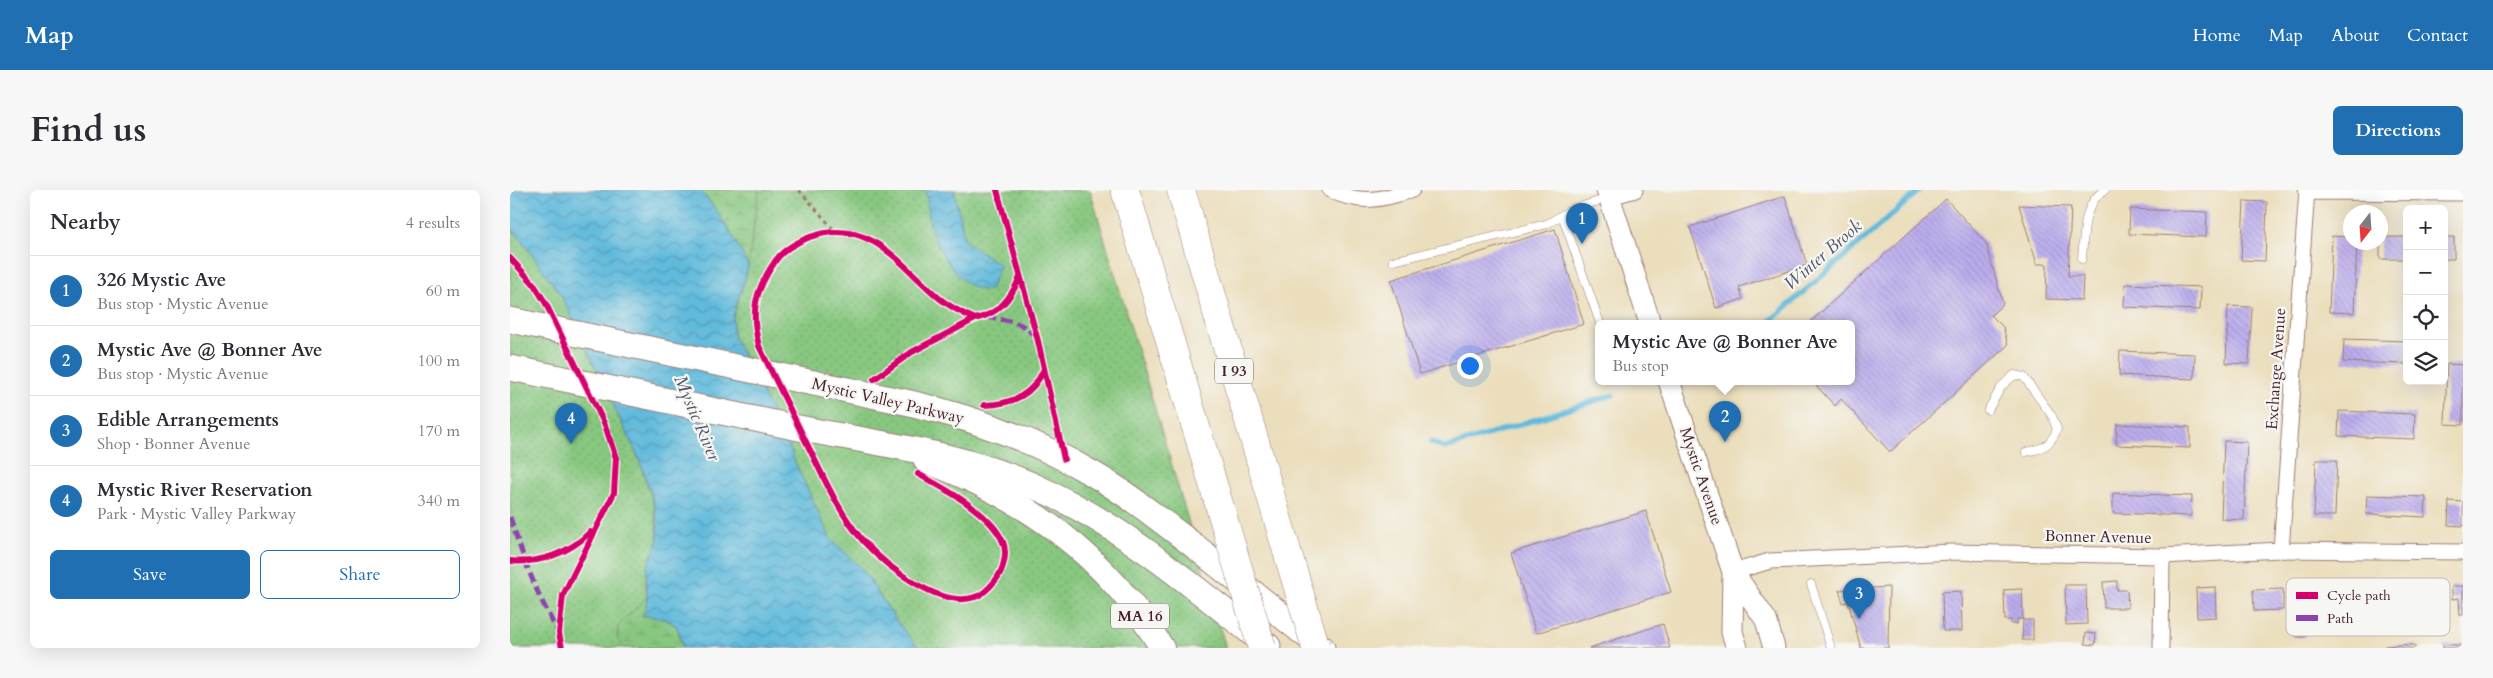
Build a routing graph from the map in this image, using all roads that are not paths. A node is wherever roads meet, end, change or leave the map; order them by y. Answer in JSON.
{"nodes":[{"id":1,"x":1125,"y":190,"type":"edge"},
{"id":2,"x":1181,"y":190,"type":"edge"},
{"id":3,"x":1330,"y":190,"type":"edge"},
{"id":4,"x":1412,"y":190,"type":"edge"},
{"id":5,"x":1634,"y":190,"type":"edge"},
{"id":6,"x":2105,"y":190,"type":"edge"},
{"id":7,"x":2307,"y":191,"type":"edge"},
{"id":8,"x":2463,"y":192,"type":"edge"},
{"id":9,"x":1608,"y":194,"type":"edge"},
{"id":10,"x":1562,"y":215,"type":"junction"},
{"id":11,"x":2082,"y":259,"type":"dead end"},
{"id":12,"x":1393,"y":261,"type":"dead end"},
{"id":13,"x":1599,"y":320,"type":"edge"},
{"id":14,"x":1649,"y":320,"type":"edge"},
{"id":15,"x":513,"y":321,"type":"edge"},
{"id":16,"x":510,"y":368,"type":"edge"},
{"id":17,"x":1670,"y":385,"type":"edge"},
{"id":18,"x":1988,"y":410,"type":"dead end"},
{"id":19,"x":813,"y":431,"type":"junction"},
{"id":20,"x":2026,"y":452,"type":"dead end"},
{"id":21,"x":2281,"y":550,"type":"junction"},
{"id":22,"x":2463,"y":552,"type":"edge"},
{"id":23,"x":2162,"y":556,"type":"junction"},
{"id":24,"x":1733,"y":572,"type":"junction"},
{"id":25,"x":1811,"y":584,"type":"dead end"},
{"id":26,"x":1162,"y":648,"type":"edge"},
{"id":27,"x":1262,"y":648,"type":"edge"},
{"id":28,"x":1270,"y":648,"type":"edge"},
{"id":29,"x":1316,"y":648,"type":"edge"},
{"id":30,"x":1322,"y":648,"type":"edge"},
{"id":31,"x":1737,"y":648,"type":"edge"},
{"id":32,"x":1774,"y":648,"type":"edge"},
{"id":33,"x":1831,"y":648,"type":"edge"},
{"id":34,"x":2161,"y":648,"type":"edge"}],
"edges":[{"from":1,"to":27,"type":"highway","bridge":true},
{"from":2,"to":29,"type":"highway","number":"I 93","bridge":true},
{"from":3,"to":4,"type":"street"},
{"from":5,"to":9,"type":"street"},
{"from":6,"to":11,"type":"lane"},
{"from":7,"to":8,"type":"street"},
{"from":7,"to":21,"type":"street","name":"Exchange Avenue"},
{"from":9,"to":10,"type":"lane"},
{"from":9,"to":14,"type":"main road"},
{"from":10,"to":12,"type":"lane"},
{"from":10,"to":13,"type":"lane"},
{"from":15,"to":30,"type":"highway","name":"Mystic Valley Parkway"},
{"from":16,"to":19,"type":"highway","number":"MA 16"},
{"from":17,"to":24,"type":"main road","name":"Mystic Avenue"},
{"from":18,"to":20,"type":"lane"},
{"from":19,"to":26,"type":"main road","number":"MA 16"},
{"from":19,"to":28,"type":"highway"},
{"from":21,"to":22,"type":"street","name":"Bonner Avenue"},
{"from":21,"to":23,"type":"street","name":"Bonner Avenue"},
{"from":23,"to":24,"type":"street","name":"Bonner Avenue"},
{"from":23,"to":34,"type":"street"},
{"from":24,"to":31,"type":"main road","name":"Mystic Avenue"},
{"from":24,"to":32,"type":"main road","name":"Mystic Avenue"},
{"from":25,"to":33,"type":"lane"}]}
